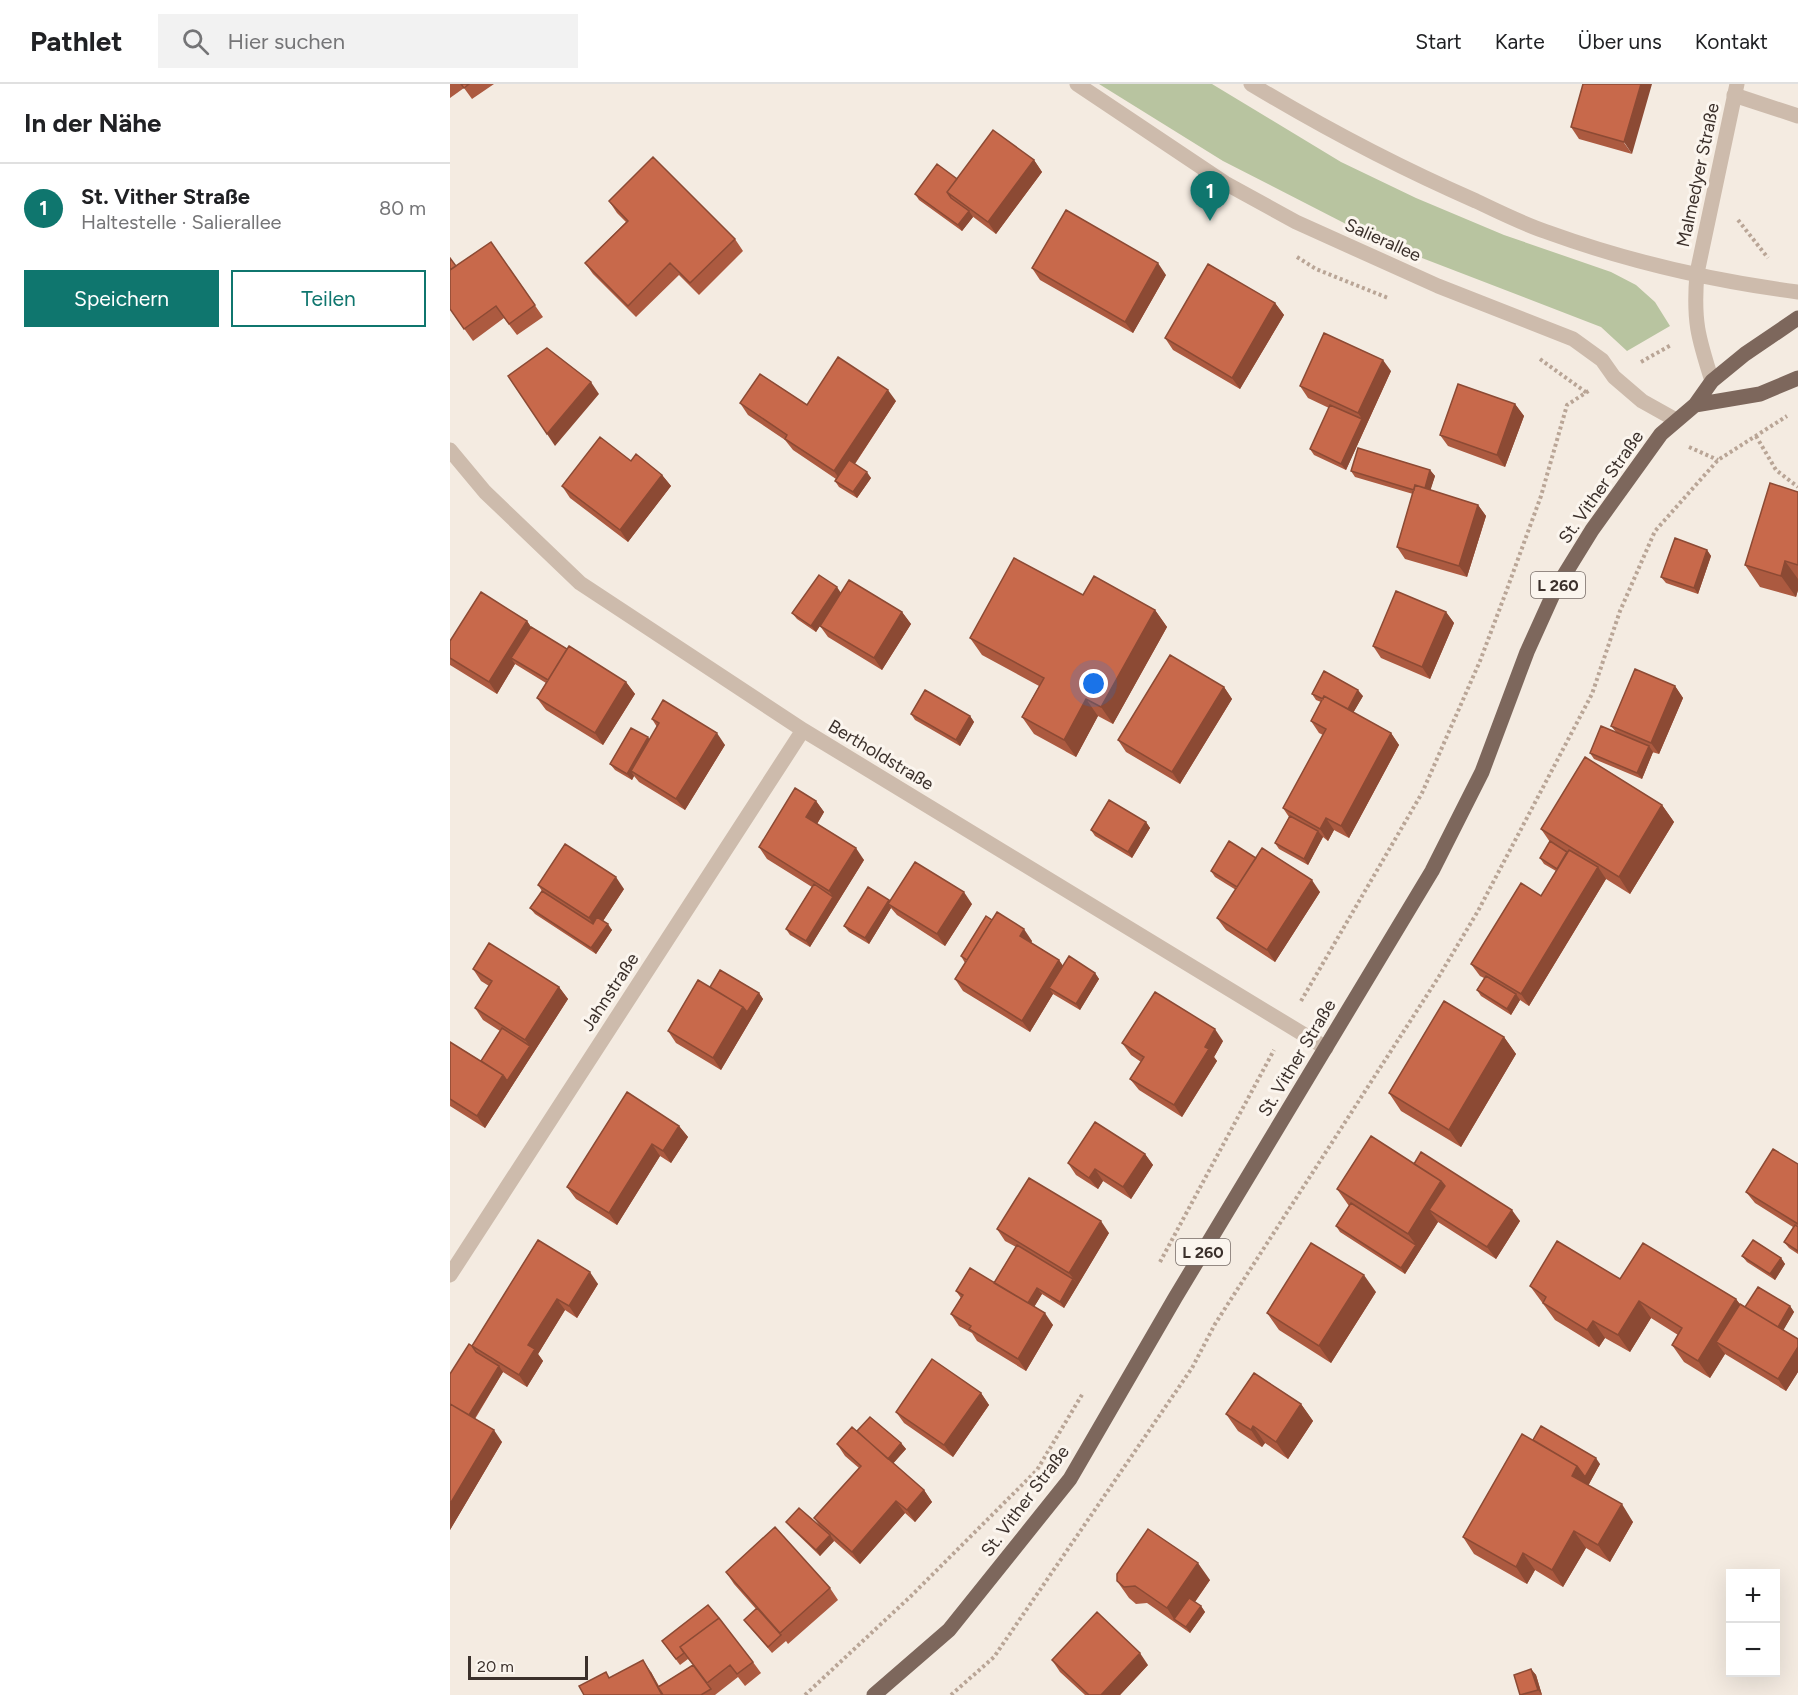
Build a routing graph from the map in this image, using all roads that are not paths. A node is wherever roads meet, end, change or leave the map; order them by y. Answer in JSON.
{"nodes":[{"id":1,"x":1077,"y":84,"type":"edge"},
{"id":2,"x":1251,"y":84,"type":"edge"},
{"id":3,"x":1736,"y":90,"type":"edge"},
{"id":4,"x":1798,"y":116,"type":"edge"},
{"id":5,"x":1697,"y":273,"type":"junction"},
{"id":6,"x":1798,"y":292,"type":"edge"},
{"id":7,"x":1798,"y":318,"type":"edge"},
{"id":8,"x":1798,"y":378,"type":"edge"},
{"id":9,"x":1712,"y":381,"type":"junction"},
{"id":10,"x":1695,"y":405,"type":"junction"},
{"id":11,"x":1676,"y":420,"type":"junction"},
{"id":12,"x":450,"y":450,"type":"edge"},
{"id":13,"x":803,"y":730,"type":"junction"},
{"id":14,"x":1326,"y":1048,"type":"junction"},
{"id":15,"x":450,"y":1275,"type":"edge"},
{"id":16,"x":874,"y":1695,"type":"edge"}],
"edges":[{"from":1,"to":11,"type":"street","name":"Salierallee"},
{"from":2,"to":5,"type":"street"},
{"from":3,"to":4,"type":"street"},
{"from":3,"to":5,"type":"street","name":"Malmedyer Straße"},
{"from":5,"to":6,"type":"street"},
{"from":5,"to":9,"type":"street"},
{"from":7,"to":9,"type":"main road","number":"L 260"},
{"from":8,"to":10,"type":"main road","number":"L 260"},
{"from":9,"to":10,"type":"main road","number":"L 260"},
{"from":10,"to":11,"type":"main road","name":"St. Vither Straße","number":"L 260"},
{"from":11,"to":14,"type":"main road","name":"St. Vither Straße","number":"L 260"},
{"from":12,"to":13,"type":"street","name":"Bertholdstraße"},
{"from":13,"to":14,"type":"street","name":"Bertholdstraße"},
{"from":13,"to":15,"type":"street","name":"Jahnstraße"},
{"from":14,"to":16,"type":"main road","name":"St. Vither Straße","number":"L 260"}]}
